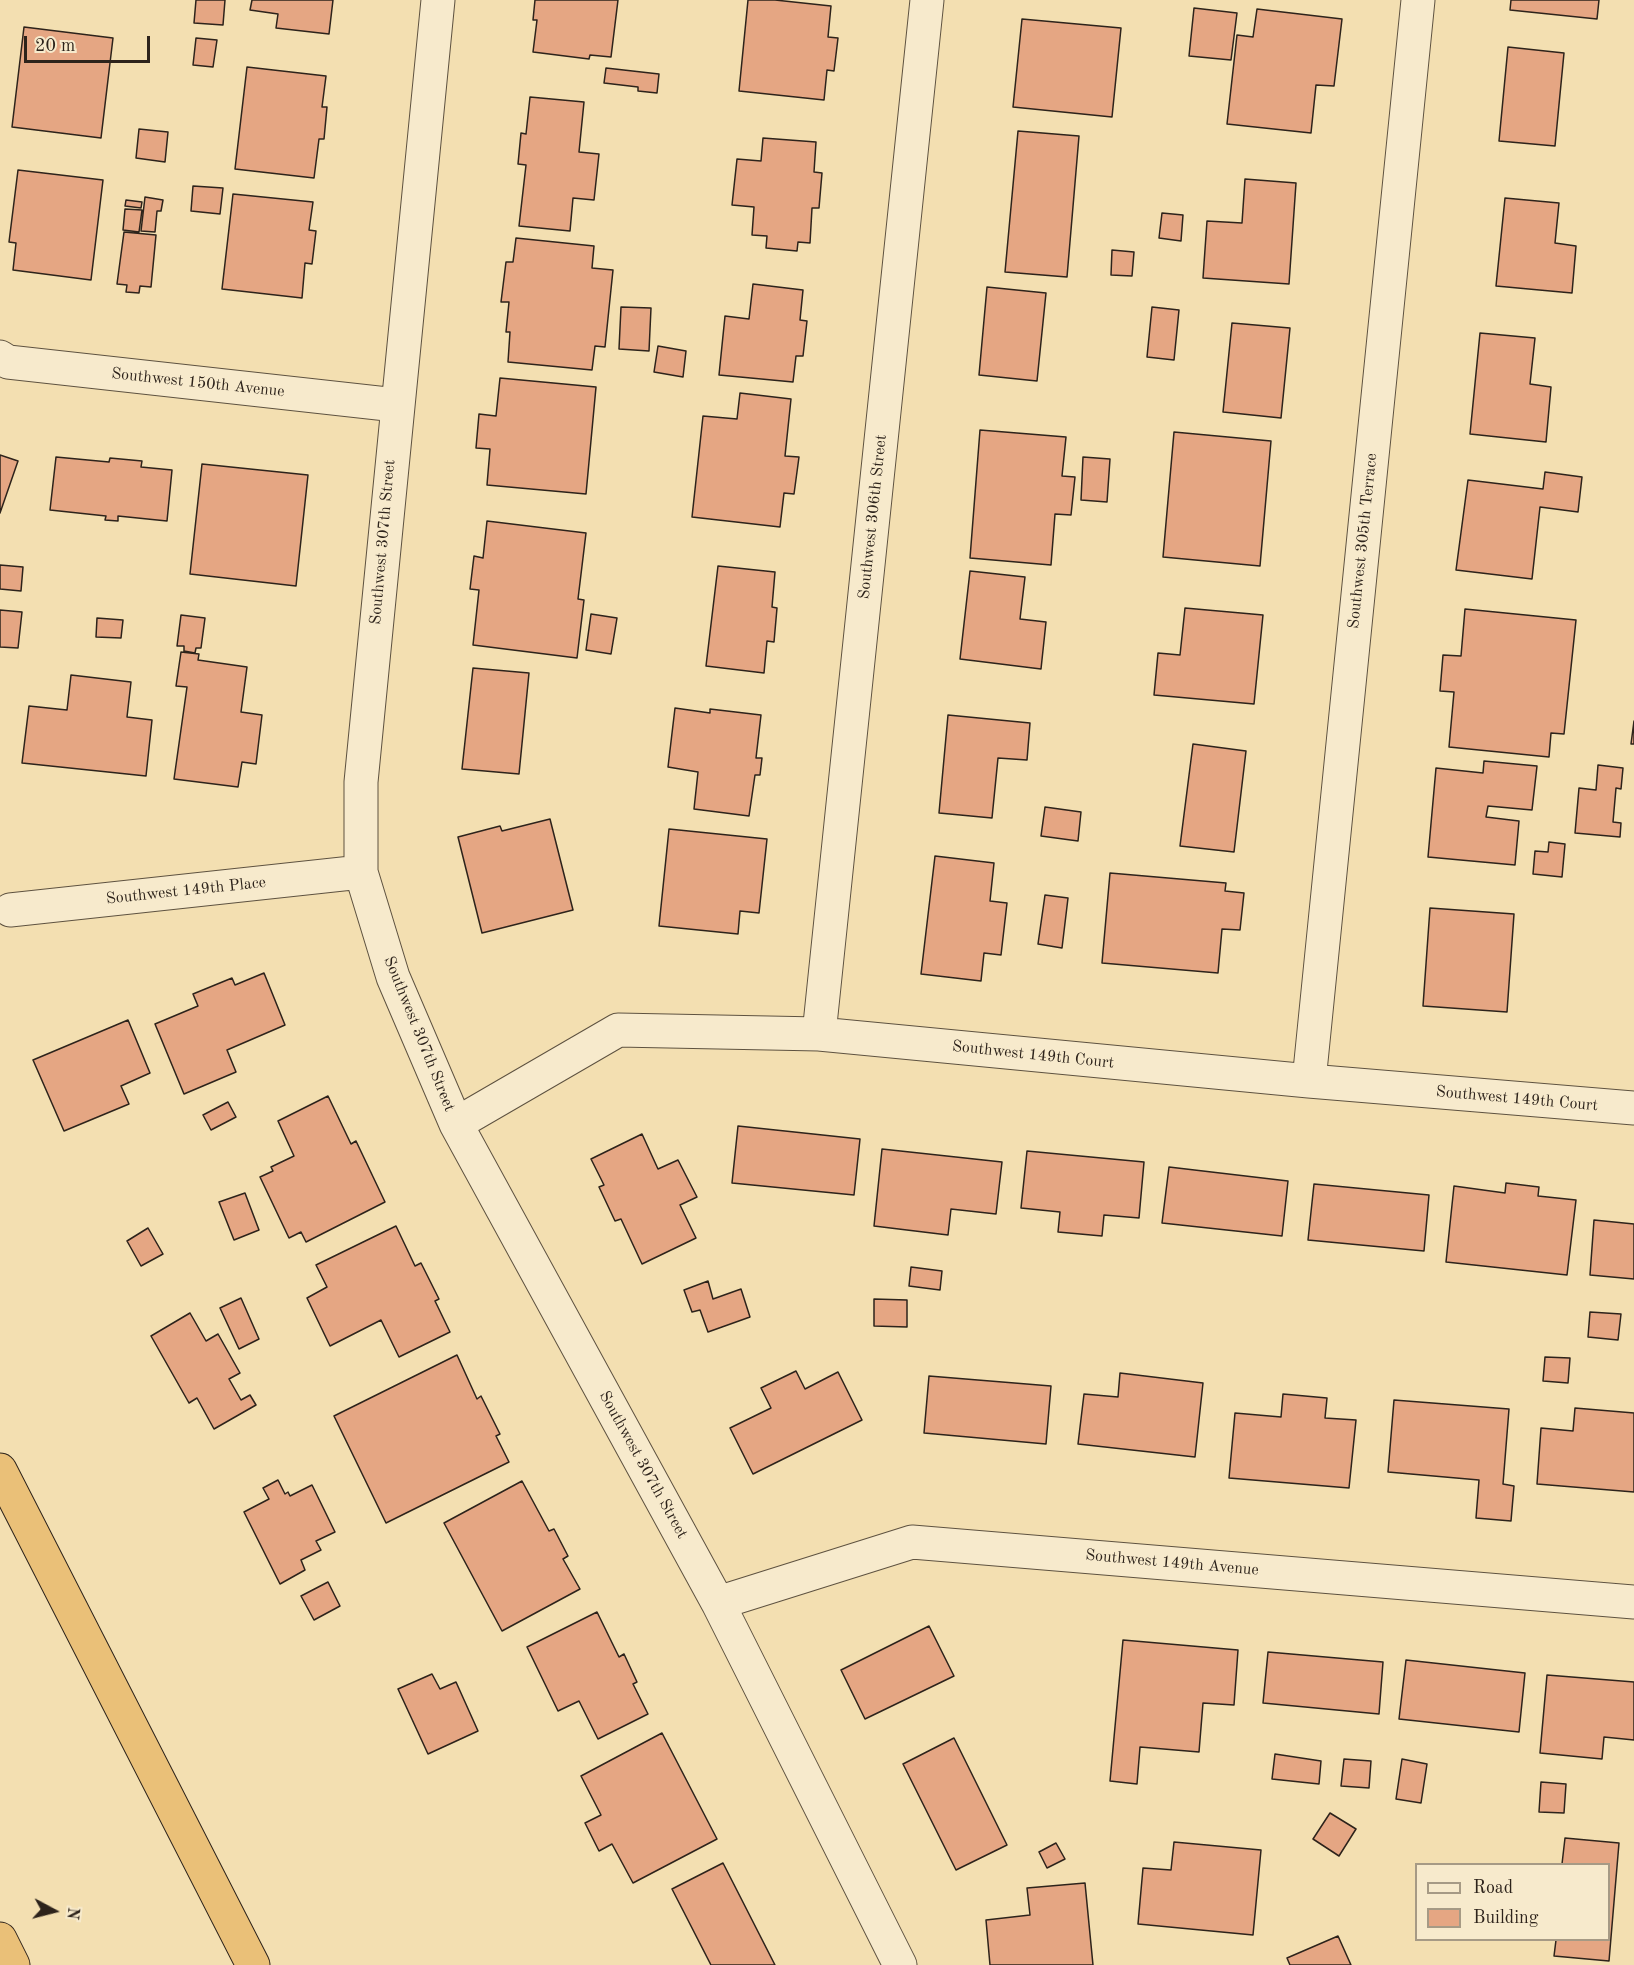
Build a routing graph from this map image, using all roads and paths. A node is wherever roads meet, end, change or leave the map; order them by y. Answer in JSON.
{"nodes":[{"id":1,"x":438,"y":0,"type":"edge"},
{"id":2,"x":927,"y":0,"type":"edge"},
{"id":3,"x":1418,"y":0,"type":"edge"},
{"id":4,"x":0,"y":357,"type":"edge"},
{"id":5,"x":396,"y":405,"type":"junction"},
{"id":6,"x":361,"y":872,"type":"junction"},
{"id":7,"x":10,"y":910,"type":"dead end"},
{"id":8,"x":819,"y":1034,"type":"junction"},
{"id":9,"x":1309,"y":1082,"type":"junction"},
{"id":10,"x":1634,"y":1108,"type":"edge"},
{"id":11,"x":456,"y":1124,"type":"junction"},
{"id":12,"x":0,"y":1470,"type":"edge"},
{"id":13,"x":1634,"y":1602,"type":"edge"},
{"id":14,"x":718,"y":1603,"type":"junction"},
{"id":15,"x":0,"y":1940,"type":"edge"},
{"id":16,"x":13,"y":1965,"type":"edge"},
{"id":17,"x":253,"y":1965,"type":"edge"},
{"id":18,"x":900,"y":1965,"type":"edge"}],
"edges":[{"from":1,"to":5,"type":"street","name":"Southwest 307th Street"},
{"from":2,"to":8,"type":"street","name":"Southwest 306th Street"},
{"from":3,"to":9,"type":"street","name":"Southwest 305th Terrace"},
{"from":4,"to":5,"type":"street","name":"Southwest 150th Avenue"},
{"from":5,"to":6,"type":"street","name":"Southwest 307th Street"},
{"from":6,"to":7,"type":"street","name":"Southwest 149th Place"},
{"from":6,"to":11,"type":"street","name":"Southwest 307th Street"},
{"from":8,"to":9,"type":"street","name":"Southwest 149th Court"},
{"from":8,"to":11,"type":"street","name":"Southwest 149th Court"},
{"from":9,"to":10,"type":"street","name":"Southwest 149th Court"},
{"from":11,"to":14,"type":"street","name":"Southwest 307th Street"},
{"from":12,"to":17,"type":"highway"},
{"from":13,"to":14,"type":"street","name":"Southwest 149th Avenue"},
{"from":14,"to":18,"type":"street","name":"Southwest 307th Street"},
{"from":15,"to":16,"type":"highway"}]}
